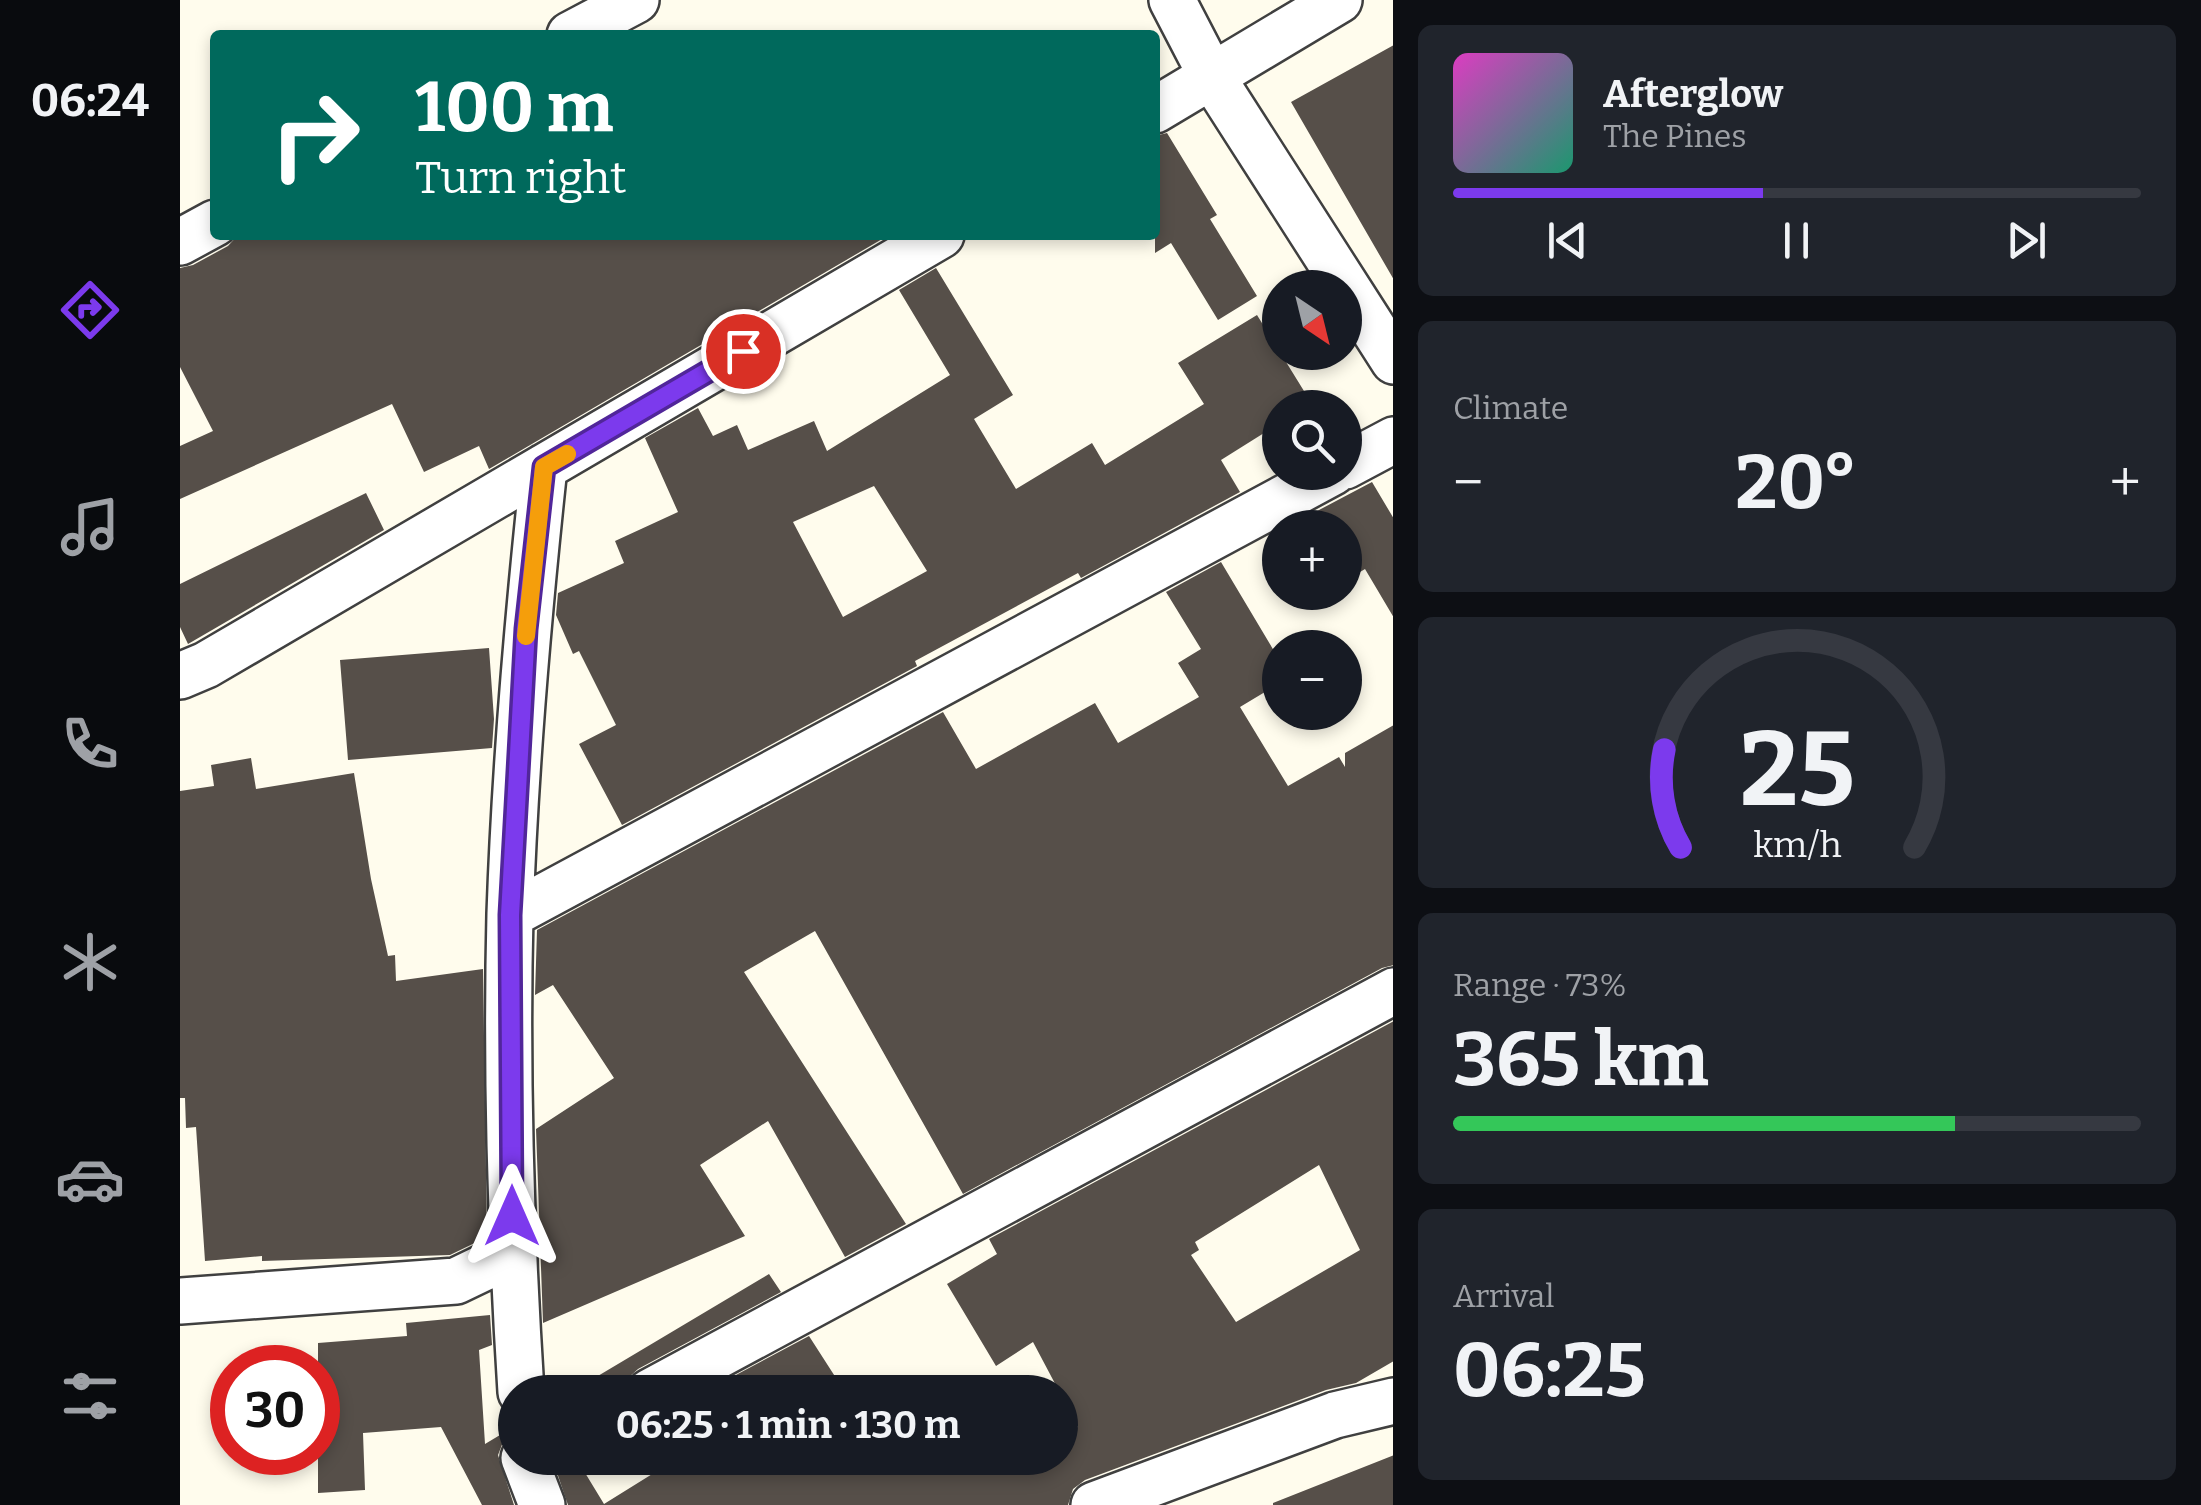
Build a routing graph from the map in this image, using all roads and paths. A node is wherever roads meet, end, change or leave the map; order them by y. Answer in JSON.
{"nodes":[{"id":1,"x":636,"y":0,"type":"edge"},
{"id":2,"x":1172,"y":0,"type":"edge"},
{"id":3,"x":1340,"y":0,"type":"edge"},
{"id":4,"x":579,"y":30,"type":"edge"},
{"id":5,"x":1212,"y":77,"type":"junction"},
{"id":6,"x":1160,"y":107,"type":"edge"},
{"id":7,"x":210,"y":226,"type":"edge"},
{"id":8,"x":932,"y":240,"type":"edge"},
{"id":9,"x":180,"y":242,"type":"edge"},
{"id":10,"x":1393,"y":359,"type":"edge"},
{"id":11,"x":1393,"y":441,"type":"edge"},
{"id":12,"x":1362,"y":457,"type":"edge"},
{"id":13,"x":544,"y":467,"type":"junction"},
{"id":14,"x":1301,"y":490,"type":"edge"},
{"id":15,"x":180,"y":676,"type":"edge"},
{"id":16,"x":510,"y":915,"type":"junction"},
{"id":17,"x":1393,"y":992,"type":"edge"},
{"id":18,"x":512,"y":1254,"type":"junction"},
{"id":19,"x":180,"y":1300,"type":"edge"},
{"id":20,"x":519,"y":1375,"type":"edge"},
{"id":21,"x":682,"y":1375,"type":"edge"},
{"id":22,"x":1393,"y":1401,"type":"edge"},
{"id":23,"x":532,"y":1475,"type":"edge"},
{"id":24,"x":542,"y":1505,"type":"edge"},
{"id":25,"x":1094,"y":1505,"type":"edge"}],
"edges":[{"from":1,"to":4,"type":"street"},
{"from":2,"to":5,"type":"street"},
{"from":3,"to":5,"type":"street"},
{"from":5,"to":6,"type":"street"},
{"from":5,"to":10,"type":"street"},
{"from":7,"to":9,"type":"street"},
{"from":8,"to":13,"type":"street"},
{"from":11,"to":12,"type":"street"},
{"from":13,"to":15,"type":"street"},
{"from":13,"to":16,"type":"street"},
{"from":14,"to":16,"type":"street"},
{"from":16,"to":18,"type":"street"},
{"from":17,"to":21,"type":"street"},
{"from":18,"to":19,"type":"street"},
{"from":18,"to":20,"type":"street"},
{"from":22,"to":25,"type":"street"},
{"from":23,"to":24,"type":"street"}]}
